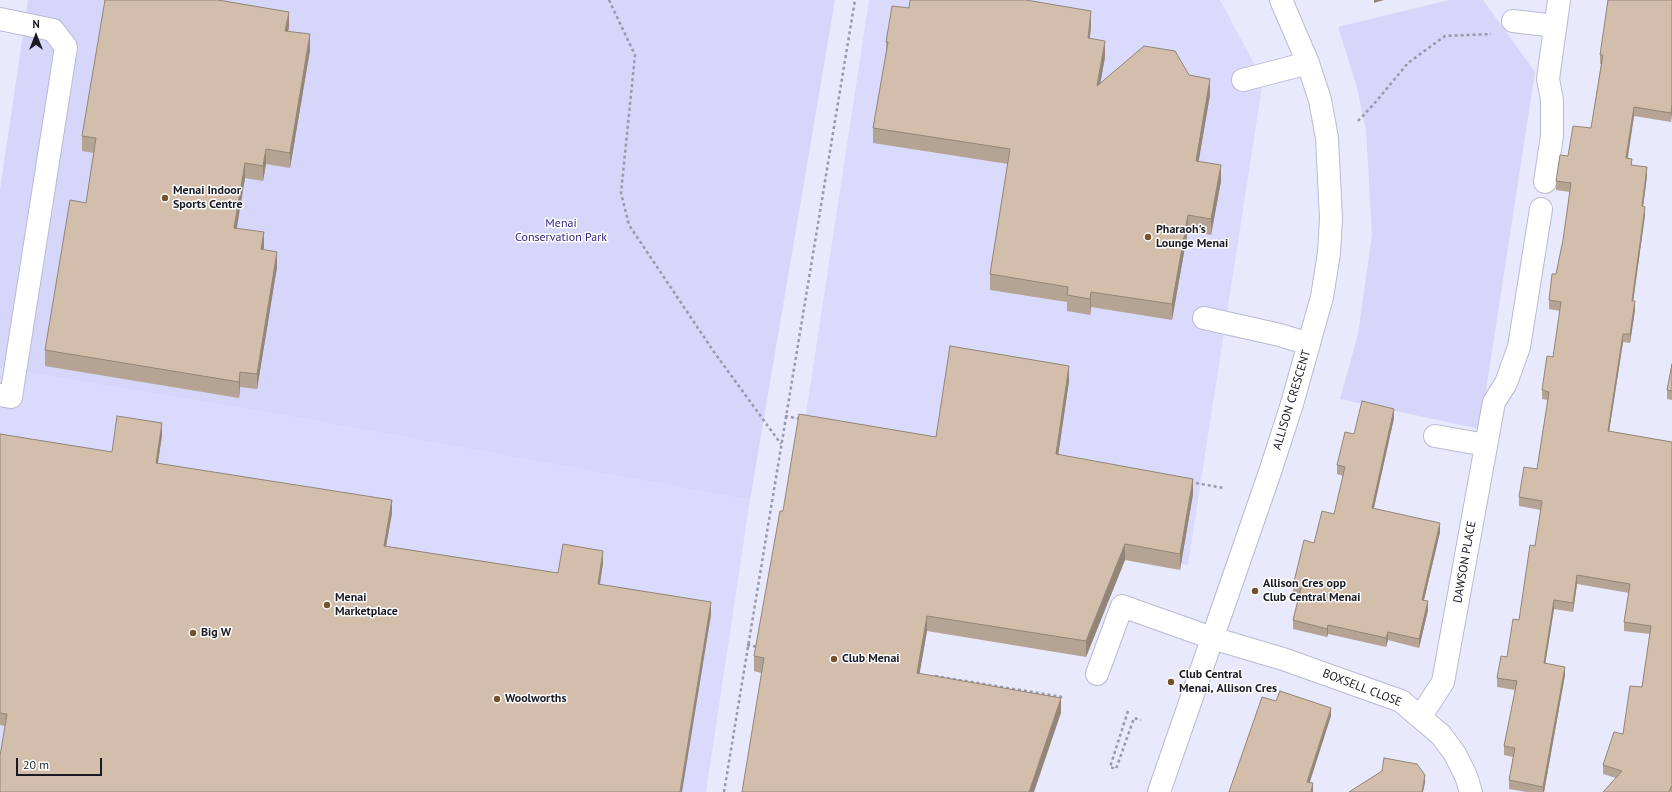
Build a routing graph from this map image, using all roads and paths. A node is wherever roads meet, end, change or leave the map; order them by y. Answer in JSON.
{"nodes":[{"id":1,"x":609,"y":0,"type":"edge"},
{"id":2,"x":855,"y":0,"type":"edge"},
{"id":3,"x":1281,"y":0,"type":"edge"},
{"id":4,"x":1559,"y":0,"type":"edge"},
{"id":5,"x":0,"y":19,"type":"edge"},
{"id":6,"x":1513,"y":21,"type":"joint"},
{"id":7,"x":1555,"y":26,"type":"junction"},
{"id":8,"x":1308,"y":62,"type":"junction"},
{"id":9,"x":1243,"y":80,"type":"dead end"},
{"id":10,"x":1358,"y":121,"type":"dead end"},
{"id":11,"x":1545,"y":182,"type":"dead end"},
{"id":12,"x":1541,"y":209,"type":"dead end"},
{"id":13,"x":1204,"y":318,"type":"dead end"},
{"id":14,"x":1309,"y":344,"type":"junction"},
{"id":15,"x":0,"y":395,"type":"edge"},
{"id":16,"x":785,"y":416,"type":"junction"},
{"id":17,"x":809,"y":420,"type":"edge"},
{"id":18,"x":1435,"y":436,"type":"dead end"},
{"id":19,"x":781,"y":444,"type":"junction"},
{"id":20,"x":1486,"y":445,"type":"junction"},
{"id":21,"x":1184,"y":482,"type":"edge"},
{"id":22,"x":1224,"y":488,"type":"dead end"},
{"id":23,"x":1212,"y":638,"type":"junction"},
{"id":24,"x":747,"y":645,"type":"junction"},
{"id":25,"x":763,"y":648,"type":"edge"},
{"id":26,"x":1097,"y":674,"type":"dead end"},
{"id":27,"x":929,"y":675,"type":"edge"},
{"id":28,"x":1063,"y":697,"type":"dead end"},
{"id":29,"x":1128,"y":711,"type":"dead end"},
{"id":30,"x":1421,"y":716,"type":"junction"},
{"id":31,"x":1141,"y":720,"type":"dead end"},
{"id":32,"x":724,"y":792,"type":"edge"},
{"id":33,"x":1159,"y":792,"type":"edge"},
{"id":34,"x":1471,"y":792,"type":"edge"}],
"edges":[{"from":1,"to":19,"type":"path"},
{"from":2,"to":16,"type":"path"},
{"from":3,"to":8,"type":"street","name":"ALLISON CRESCENT"},
{"from":4,"to":7,"type":"street"},
{"from":5,"to":15,"type":"street"},
{"from":6,"to":7,"type":"street"},
{"from":6,"to":10,"type":"path"},
{"from":7,"to":11,"type":"street"},
{"from":8,"to":9,"type":"street"},
{"from":8,"to":14,"type":"street","name":"ALLISON CRESCENT"},
{"from":12,"to":20,"type":"street","name":"DAWSON PLACE"},
{"from":13,"to":14,"type":"street"},
{"from":14,"to":23,"type":"street","name":"ALLISON CRESCENT"},
{"from":16,"to":17,"type":"path"},
{"from":16,"to":19,"type":"path"},
{"from":18,"to":20,"type":"street"},
{"from":19,"to":24,"type":"path"},
{"from":20,"to":30,"type":"street","name":"DAWSON PLACE"},
{"from":21,"to":22,"type":"path"},
{"from":23,"to":26,"type":"street","name":"BOXSELL CLOSE"},
{"from":23,"to":30,"type":"street","name":"BOXSELL CLOSE"},
{"from":23,"to":33,"type":"street","name":"ALLISON CRESCENT"},
{"from":24,"to":25,"type":"path"},
{"from":24,"to":32,"type":"path"},
{"from":27,"to":28,"type":"path"},
{"from":29,"to":31,"type":"path"},
{"from":30,"to":34,"type":"street","name":"BOXSELL CLOSE"}]}
